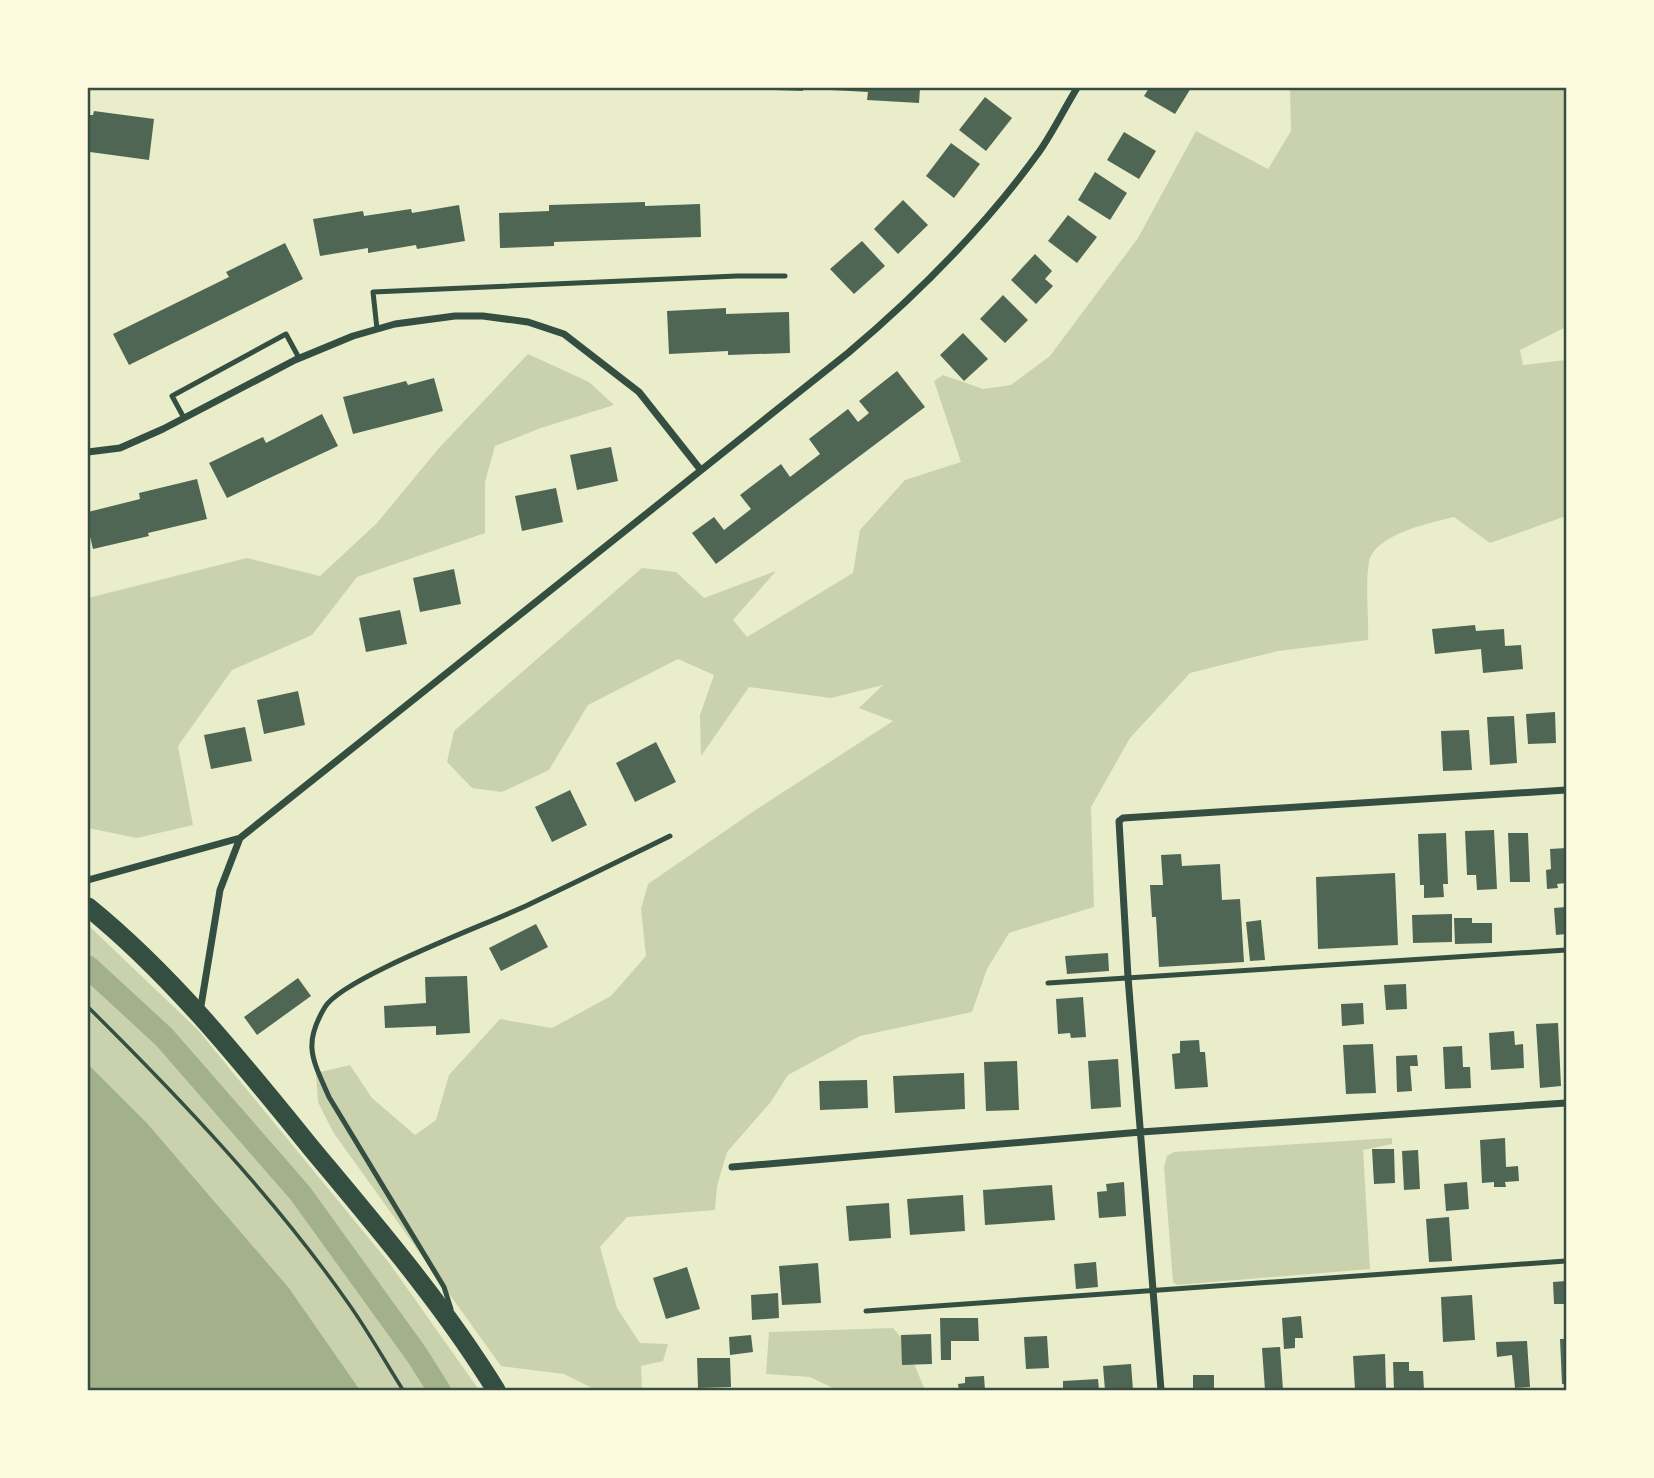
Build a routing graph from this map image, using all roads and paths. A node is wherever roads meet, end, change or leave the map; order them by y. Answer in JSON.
{"nodes":[{"id":1,"x":1077,"y":88,"type":"edge"},
{"id":2,"x":785,"y":276,"type":"dead end"},
{"id":3,"x":377,"y":329,"type":"junction"},
{"id":4,"x":299,"y":358,"type":"junction"},
{"id":5,"x":184,"y":418,"type":"junction"},
{"id":6,"x":88,"y":452,"type":"edge"},
{"id":7,"x":700,"y":469,"type":"junction"},
{"id":8,"x":1566,"y":790,"type":"edge"},
{"id":9,"x":670,"y":836,"type":"dead end"},
{"id":10,"x":240,"y":838,"type":"junction"},
{"id":11,"x":88,"y":880,"type":"edge"},
{"id":12,"x":88,"y":907,"type":"edge"},
{"id":13,"x":1566,"y":950,"type":"edge"},
{"id":14,"x":1128,"y":977,"type":"junction"},
{"id":15,"x":1048,"y":984,"type":"dead end"},
{"id":16,"x":88,"y":1007,"type":"edge"},
{"id":17,"x":200,"y":1016,"type":"junction"},
{"id":18,"x":1566,"y":1102,"type":"edge"},
{"id":19,"x":1141,"y":1132,"type":"junction"},
{"id":20,"x":732,"y":1167,"type":"dead end"},
{"id":21,"x":1566,"y":1261,"type":"edge"},
{"id":22,"x":1152,"y":1289,"type":"junction"},
{"id":23,"x":866,"y":1311,"type":"dead end"},
{"id":24,"x":460,"y":1335,"type":"junction"},
{"id":25,"x":403,"y":1391,"type":"edge"},
{"id":26,"x":496,"y":1391,"type":"edge"},
{"id":27,"x":1161,"y":1391,"type":"edge"}],
"edges":[{"from":1,"to":7,"type":"street"},
{"from":2,"to":3,"type":"lane"},
{"from":3,"to":4,"type":"street"},
{"from":3,"to":7,"type":"street"},
{"from":4,"to":5,"type":"street"},
{"from":4,"to":5,"type":"lane"},
{"from":5,"to":6,"type":"street"},
{"from":7,"to":10,"type":"street"},
{"from":8,"to":14,"type":"street"},
{"from":9,"to":24,"type":"lane"},
{"from":10,"to":11,"type":"street"},
{"from":10,"to":17,"type":"street"},
{"from":12,"to":17,"type":"highway"},
{"from":13,"to":14,"type":"lane"},
{"from":14,"to":15,"type":"lane"},
{"from":14,"to":19,"type":"street"},
{"from":16,"to":25,"type":"path"},
{"from":17,"to":24,"type":"highway"},
{"from":18,"to":19,"type":"street"},
{"from":19,"to":20,"type":"street"},
{"from":19,"to":22,"type":"street"},
{"from":21,"to":22,"type":"lane"},
{"from":22,"to":23,"type":"lane"},
{"from":22,"to":27,"type":"street"},
{"from":24,"to":26,"type":"highway"}]}
